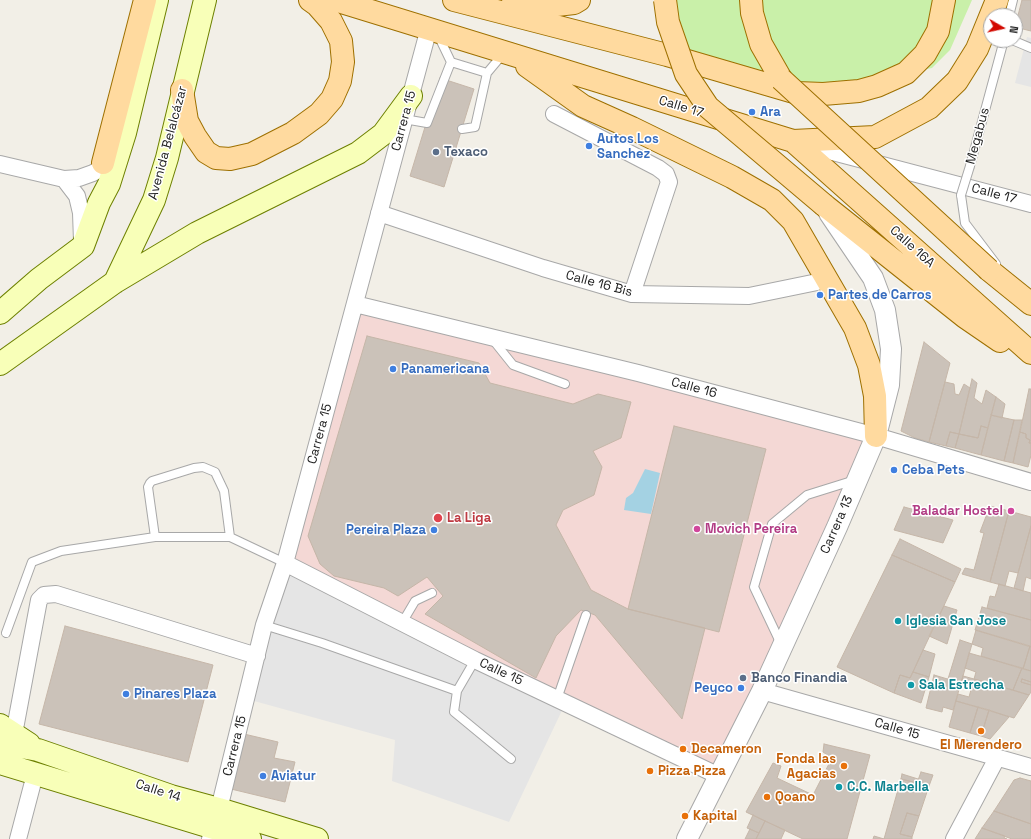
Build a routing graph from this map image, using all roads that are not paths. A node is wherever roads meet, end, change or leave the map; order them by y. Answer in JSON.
{"nodes":[{"id":1,"x":145,"y":0,"type":"edge"},
{"id":2,"x":157,"y":0,"type":"edge"},
{"id":3,"x":205,"y":0,"type":"edge"},
{"id":4,"x":310,"y":0,"type":"edge"},
{"id":5,"x":335,"y":0,"type":"edge"},
{"id":6,"x":454,"y":0,"type":"edge"},
{"id":7,"x":466,"y":0,"type":"edge"},
{"id":8,"x":579,"y":0,"type":"edge"},
{"id":9,"x":665,"y":0,"type":"edge"},
{"id":10,"x":751,"y":0,"type":"edge"},
{"id":11,"x":944,"y":0,"type":"edge"},
{"id":12,"x":432,"y":30,"type":"junction"},
{"id":13,"x":983,"y":38,"type":"edge"},
{"id":14,"x":1002,"y":48,"type":"edge"},
{"id":15,"x":508,"y":54,"type":"junction"},
{"id":16,"x":451,"y":62,"type":"junction"},
{"id":17,"x":487,"y":73,"type":"junction"},
{"id":18,"x":789,"y":86,"type":"junction"},
{"id":19,"x":182,"y":90,"type":"junction"},
{"id":20,"x":411,"y":96,"type":"junction"},
{"id":21,"x":554,"y":114,"type":"dead end"},
{"id":22,"x":404,"y":119,"type":"junction"},
{"id":23,"x":462,"y":128,"type":"dead end"},
{"id":24,"x":125,"y":133,"type":"junction"},
{"id":25,"x":793,"y":141,"type":"junction"},
{"id":26,"x":103,"y":163,"type":"junction"},
{"id":27,"x":0,"y":164,"type":"edge"},
{"id":28,"x":64,"y":179,"type":"junction"},
{"id":29,"x":1031,"y":204,"type":"edge"},
{"id":30,"x":824,"y":205,"type":"junction"},
{"id":31,"x":379,"y":213,"type":"junction"},
{"id":32,"x":83,"y":246,"type":"junction"},
{"id":33,"x":827,"y":280,"type":"junction"},
{"id":34,"x":115,"y":282,"type":"junction"},
{"id":35,"x":632,"y":294,"type":"junction"},
{"id":36,"x":1026,"y":301,"type":"edge"},
{"id":37,"x":355,"y":304,"type":"junction"},
{"id":38,"x":0,"y":313,"type":"edge"},
{"id":39,"x":491,"y":338,"type":"junction"},
{"id":40,"x":1031,"y":353,"type":"edge"},
{"id":41,"x":1031,"y":363,"type":"edge"},
{"id":42,"x":0,"y":364,"type":"edge"},
{"id":43,"x":565,"y":384,"type":"dead end"},
{"id":44,"x":876,"y":436,"type":"junction"},
{"id":45,"x":858,"y":480,"type":"junction"},
{"id":46,"x":1031,"y":482,"type":"edge"},
{"id":47,"x":155,"y":537,"type":"junction"},
{"id":48,"x":230,"y":537,"type":"junction"},
{"id":49,"x":285,"y":563,"type":"junction"},
{"id":50,"x":432,"y":594,"type":"dead end"},
{"id":51,"x":586,"y":615,"type":"dead end"},
{"id":52,"x":402,"y":623,"type":"junction"},
{"id":53,"x":264,"y":625,"type":"junction"},
{"id":54,"x":6,"y":633,"type":"dead end"},
{"id":55,"x":782,"y":646,"type":"junction"},
{"id":56,"x":258,"y":656,"type":"junction"},
{"id":57,"x":474,"y":660,"type":"junction"},
{"id":58,"x":457,"y":691,"type":"junction"},
{"id":59,"x":762,"y":691,"type":"junction"},
{"id":60,"x":557,"y":698,"type":"junction"},
{"id":61,"x":5,"y":734,"type":"edge"},
{"id":62,"x":998,"y":758,"type":"junction"},
{"id":63,"x":511,"y":760,"type":"dead end"},
{"id":64,"x":0,"y":763,"type":"edge"},
{"id":65,"x":1031,"y":768,"type":"edge"},
{"id":66,"x":0,"y":774,"type":"edge"},
{"id":67,"x":719,"y":776,"type":"junction"},
{"id":68,"x":33,"y":782,"type":"junction"},
{"id":69,"x":137,"y":805,"type":"junction"},
{"id":70,"x":214,"y":825,"type":"edge"},
{"id":71,"x":18,"y":839,"type":"edge"},
{"id":72,"x":250,"y":839,"type":"edge"},
{"id":73,"x":317,"y":839,"type":"edge"},
{"id":74,"x":687,"y":839,"type":"edge"},
{"id":75,"x":954,"y":839,"type":"edge"}],
"edges":[{"from":1,"to":26,"type":"main road"},
{"from":2,"to":24,"type":"main road"},
{"from":3,"to":19,"type":"main road","name":"Avenida Belalcázar"},
{"from":4,"to":19,"type":"main road"},
{"from":5,"to":12,"type":"main road","name":"Calle 17"},
{"from":6,"to":18,"type":"main road"},
{"from":7,"to":8,"type":"main road"},
{"from":9,"to":30,"type":"main road","bridge":true},
{"from":10,"to":18,"type":"main road"},
{"from":11,"to":18,"type":"main road"},
{"from":12,"to":15,"type":"main road","name":"Calle 17"},
{"from":12,"to":16,"type":"lane"},
{"from":12,"to":20,"type":"street","name":"Carrera 15"},
{"from":13,"to":25,"type":"main road"},
{"from":14,"to":36,"type":"lane","name":"Megabus","bridge":true},
{"from":15,"to":17,"type":"lane"},
{"from":15,"to":25,"type":"main road","name":"Calle 17"},
{"from":15,"to":33,"type":"main road"},
{"from":16,"to":17,"type":"lane"},
{"from":16,"to":22,"type":"lane"},
{"from":17,"to":23,"type":"lane"},
{"from":18,"to":36,"type":"main road","bridge":true},
{"from":19,"to":34,"type":"main road","name":"Avenida Belalcázar"},
{"from":20,"to":22,"type":"street","name":"Carrera 15"},
{"from":20,"to":34,"type":"main road"},
{"from":21,"to":35,"type":"street"},
{"from":22,"to":31,"type":"street","name":"Carrera 15"},
{"from":24,"to":26,"type":"street"},
{"from":24,"to":32,"type":"main road"},
{"from":25,"to":29,"type":"street","name":"Calle 17"},
{"from":25,"to":40,"type":"main road","name":"Calle 16A"},
{"from":26,"to":28,"type":"street"},
{"from":27,"to":28,"type":"street"},
{"from":28,"to":32,"type":"street"},
{"from":30,"to":41,"type":"main road"},
{"from":30,"to":44,"type":"street","name":"Carrera 13"},
{"from":31,"to":35,"type":"street","name":"Calle 16 Bis"},
{"from":31,"to":37,"type":"street","name":"Carrera 15"},
{"from":32,"to":38,"type":"main road"},
{"from":33,"to":35,"type":"street","name":"Calle 16 Bis"},
{"from":33,"to":44,"type":"main road"},
{"from":34,"to":42,"type":"main road","name":"Avenida Belalcázar"},
{"from":37,"to":39,"type":"street","name":"Calle 16"},
{"from":37,"to":49,"type":"street","name":"Carrera 15"},
{"from":39,"to":43,"type":"lane"},
{"from":39,"to":44,"type":"street","name":"Calle 16"},
{"from":44,"to":45,"type":"street","name":"Carrera 13"},
{"from":44,"to":46,"type":"street","name":"Calle 16"},
{"from":45,"to":55,"type":"street","name":"Carrera 13"},
{"from":45,"to":55,"type":"lane"},
{"from":47,"to":48,"type":"lane"},
{"from":47,"to":48,"type":"lane"},
{"from":47,"to":54,"type":"lane"},
{"from":48,"to":49,"type":"lane"},
{"from":49,"to":52,"type":"street","name":"Calle 15"},
{"from":49,"to":53,"type":"street","name":"Carrera 15"},
{"from":50,"to":52,"type":"lane"},
{"from":51,"to":60,"type":"lane"},
{"from":52,"to":57,"type":"street","name":"Calle 15"},
{"from":53,"to":56,"type":"street","name":"Carrera 15"},
{"from":53,"to":58,"type":"lane"},
{"from":55,"to":59,"type":"street","name":"Carrera 13"},
{"from":56,"to":61,"type":"street"},
{"from":56,"to":70,"type":"street","name":"Carrera 15"},
{"from":57,"to":58,"type":"lane"},
{"from":57,"to":60,"type":"street","name":"Calle 15"},
{"from":58,"to":63,"type":"lane"},
{"from":59,"to":62,"type":"street","name":"Calle 15"},
{"from":59,"to":67,"type":"street","name":"Carrera 13"},
{"from":60,"to":67,"type":"street","name":"Calle 15"},
{"from":61,"to":70,"type":"main road","name":"Calle 14"},
{"from":62,"to":65,"type":"street","name":"Calle 15"},
{"from":62,"to":75,"type":"street"},
{"from":64,"to":69,"type":"main road","name":"Calle 14"},
{"from":66,"to":68,"type":"main road"},
{"from":67,"to":74,"type":"street","name":"Carrera 13"},
{"from":68,"to":69,"type":"main road"},
{"from":68,"to":71,"type":"street"},
{"from":69,"to":70,"type":"main road","name":"Calle 14"},
{"from":70,"to":72,"type":"main road","name":"Calle 14"},
{"from":70,"to":73,"type":"main road","name":"Calle 14"}]}
